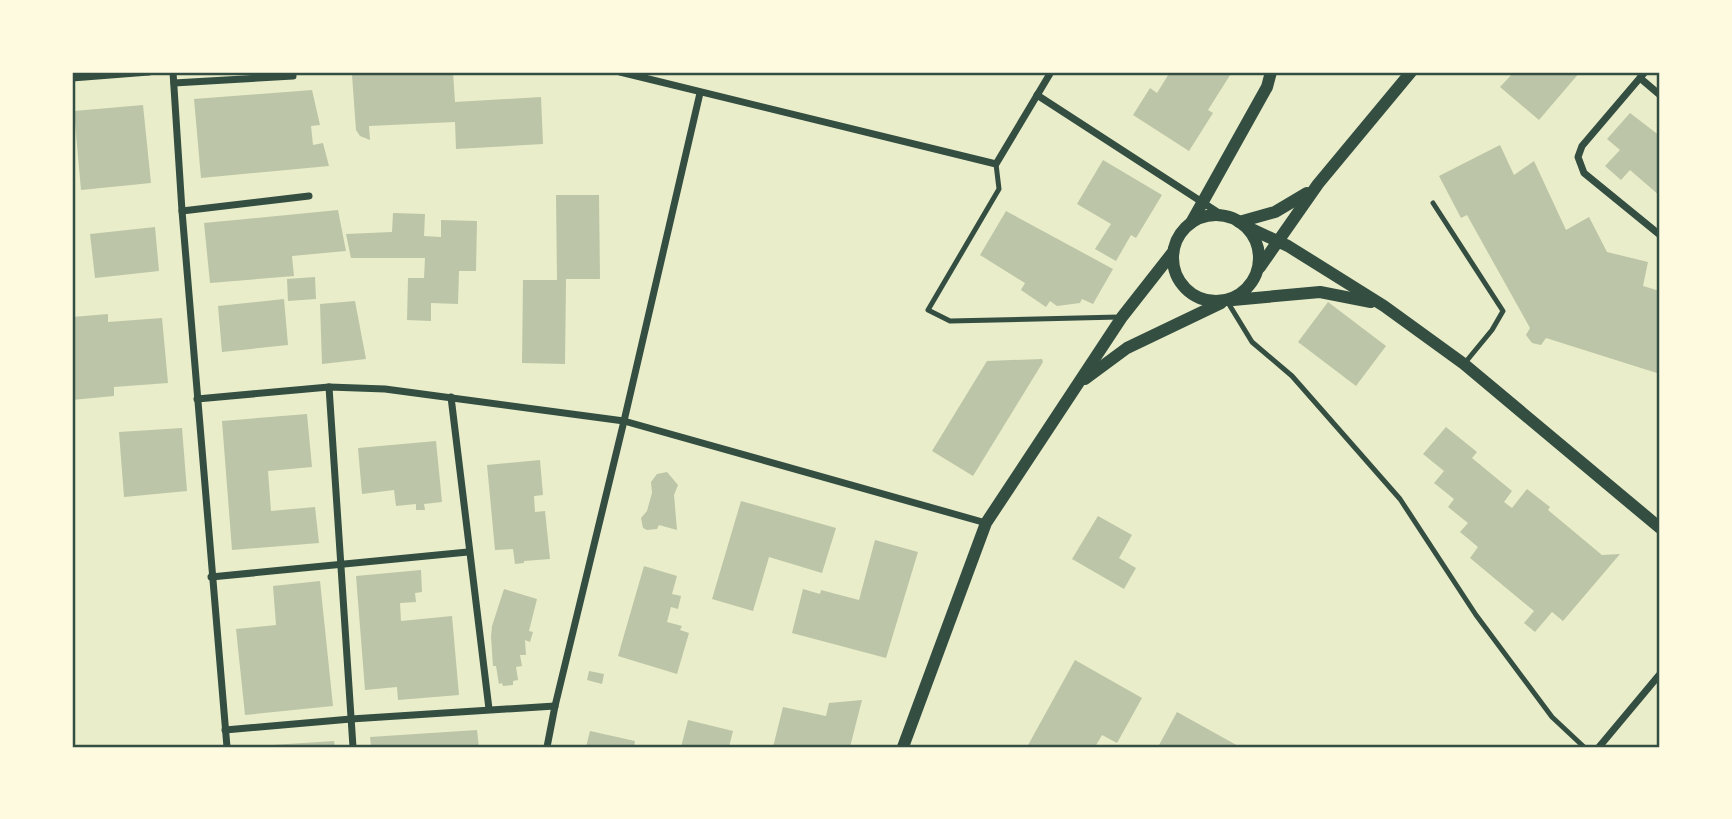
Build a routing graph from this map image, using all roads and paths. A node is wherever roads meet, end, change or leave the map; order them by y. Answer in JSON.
{"nodes":[{"id":1,"x":149,"y":72,"type":"edge"},
{"id":2,"x":173,"y":72,"type":"edge"},
{"id":3,"x":620,"y":72,"type":"edge"},
{"id":4,"x":1051,"y":72,"type":"edge"},
{"id":5,"x":1271,"y":72,"type":"edge"},
{"id":6,"x":1411,"y":72,"type":"edge"},
{"id":7,"x":1643,"y":75,"type":"edge"},
{"id":8,"x":293,"y":76,"type":"dead end"},
{"id":9,"x":72,"y":78,"type":"edge"},
{"id":10,"x":174,"y":83,"type":"junction"},
{"id":11,"x":700,"y":93,"type":"junction"},
{"id":12,"x":1037,"y":95,"type":"junction"},
{"id":13,"x":1660,"y":95,"type":"edge"},
{"id":14,"x":996,"y":164,"type":"junction"},
{"id":15,"x":1318,"y":184,"type":"junction"},
{"id":16,"x":309,"y":197,"type":"dead end"},
{"id":17,"x":1203,"y":201,"type":"junction"},
{"id":18,"x":1433,"y":203,"type":"dead end"},
{"id":19,"x":182,"y":211,"type":"junction"},
{"id":20,"x":1222,"y":215,"type":"junction"},
{"id":21,"x":1191,"y":223,"type":"junction"},
{"id":22,"x":1243,"y":224,"type":"junction"},
{"id":23,"x":1660,"y":235,"type":"edge"},
{"id":24,"x":1279,"y":240,"type":"junction"},
{"id":25,"x":1173,"y":252,"type":"junction"},
{"id":26,"x":1258,"y":271,"type":"junction"},
{"id":27,"x":1227,"y":301,"type":"junction"},
{"id":28,"x":1384,"y":306,"type":"junction"},
{"id":29,"x":1122,"y":317,"type":"junction"},
{"id":30,"x":1464,"y":364,"type":"junction"},
{"id":31,"x":1079,"y":384,"type":"junction"},
{"id":32,"x":329,"y":387,"type":"junction"},
{"id":33,"x":451,"y":397,"type":"junction"},
{"id":34,"x":197,"y":399,"type":"junction"},
{"id":35,"x":624,"y":421,"type":"junction"},
{"id":36,"x":986,"y":523,"type":"junction"},
{"id":37,"x":1659,"y":524,"type":"edge"},
{"id":38,"x":468,"y":552,"type":"junction"},
{"id":39,"x":341,"y":564,"type":"junction"},
{"id":40,"x":211,"y":577,"type":"junction"},
{"id":41,"x":1660,"y":674,"type":"edge"},
{"id":42,"x":555,"y":706,"type":"junction"},
{"id":43,"x":489,"y":709,"type":"junction"},
{"id":44,"x":351,"y":719,"type":"junction"},
{"id":45,"x":225,"y":730,"type":"junction"},
{"id":46,"x":227,"y":747,"type":"edge"},
{"id":47,"x":353,"y":747,"type":"edge"},
{"id":48,"x":547,"y":747,"type":"edge"},
{"id":49,"x":903,"y":747,"type":"edge"},
{"id":50,"x":1584,"y":747,"type":"edge"},
{"id":51,"x":1599,"y":747,"type":"edge"}],
"edges":[{"from":1,"to":9,"type":"street"},
{"from":2,"to":10,"type":"street"},
{"from":3,"to":11,"type":"street"},
{"from":4,"to":12,"type":"street"},
{"from":5,"to":17,"type":"street"},
{"from":6,"to":15,"type":"street"},
{"from":7,"to":13,"type":"street"},
{"from":7,"to":23,"type":"street"},
{"from":8,"to":10,"type":"street"},
{"from":10,"to":19,"type":"street"},
{"from":11,"to":14,"type":"street"},
{"from":11,"to":35,"type":"street"},
{"from":12,"to":14,"type":"street"},
{"from":12,"to":17,"type":"street"},
{"from":14,"to":29,"type":"lane"},
{"from":15,"to":22,"type":"street"},
{"from":15,"to":24,"type":"street"},
{"from":16,"to":19,"type":"street"},
{"from":17,"to":20,"type":"street"},
{"from":17,"to":21,"type":"street"},
{"from":18,"to":30,"type":"lane"},
{"from":19,"to":34,"type":"street"},
{"from":20,"to":21,"type":"street"},
{"from":20,"to":22,"type":"street"},
{"from":21,"to":25,"type":"street"},
{"from":22,"to":24,"type":"street"},
{"from":22,"to":26,"type":"street"},
{"from":24,"to":26,"type":"street"},
{"from":24,"to":28,"type":"street"},
{"from":25,"to":27,"type":"street"},
{"from":25,"to":29,"type":"street"},
{"from":26,"to":27,"type":"street"},
{"from":27,"to":28,"type":"street"},
{"from":27,"to":31,"type":"street"},
{"from":27,"to":50,"type":"lane"},
{"from":28,"to":30,"type":"street"},
{"from":29,"to":31,"type":"street"},
{"from":30,"to":37,"type":"street"},
{"from":31,"to":36,"type":"street"},
{"from":32,"to":33,"type":"street"},
{"from":32,"to":34,"type":"street"},
{"from":32,"to":39,"type":"street"},
{"from":33,"to":35,"type":"street"},
{"from":33,"to":38,"type":"street"},
{"from":34,"to":40,"type":"street"},
{"from":35,"to":36,"type":"street"},
{"from":35,"to":42,"type":"street"},
{"from":36,"to":49,"type":"street"},
{"from":38,"to":39,"type":"street"},
{"from":38,"to":43,"type":"street"},
{"from":39,"to":40,"type":"street"},
{"from":39,"to":44,"type":"street"},
{"from":40,"to":45,"type":"street"},
{"from":41,"to":51,"type":"street"},
{"from":42,"to":43,"type":"street"},
{"from":42,"to":48,"type":"street"},
{"from":43,"to":44,"type":"street"},
{"from":44,"to":45,"type":"street"},
{"from":44,"to":47,"type":"street"},
{"from":45,"to":46,"type":"street"}]}
